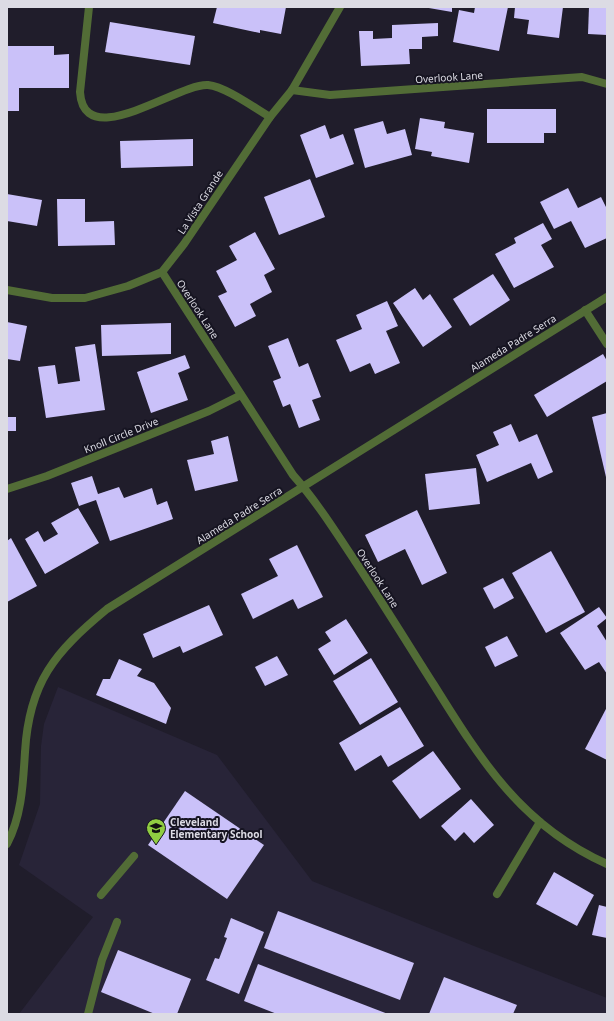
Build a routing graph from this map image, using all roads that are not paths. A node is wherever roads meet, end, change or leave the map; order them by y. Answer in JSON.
{"nodes":[{"id":1,"x":89,"y":7,"type":"edge"},
{"id":2,"x":340,"y":7,"type":"edge"},
{"id":3,"x":607,"y":84,"type":"edge"},
{"id":4,"x":292,"y":90,"type":"junction"},
{"id":5,"x":270,"y":117,"type":"junction"},
{"id":6,"x":162,"y":272,"type":"junction"},
{"id":7,"x":7,"y":290,"type":"edge"},
{"id":8,"x":607,"y":297,"type":"edge"},
{"id":9,"x":585,"y":310,"type":"junction"},
{"id":10,"x":607,"y":344,"type":"edge"},
{"id":11,"x":241,"y":396,"type":"junction"},
{"id":12,"x":302,"y":486,"type":"junction"},
{"id":13,"x":7,"y":489,"type":"edge"},
{"id":14,"x":540,"y":822,"type":"junction"},
{"id":15,"x":7,"y":844,"type":"edge"},
{"id":16,"x":134,"y":856,"type":"dead end"},
{"id":17,"x":607,"y":864,"type":"edge"},
{"id":18,"x":101,"y":894,"type":"dead end"},
{"id":19,"x":497,"y":894,"type":"dead end"},
{"id":20,"x":117,"y":922,"type":"dead end"},
{"id":21,"x":88,"y":1014,"type":"edge"}],
"edges":[{"from":1,"to":5,"type":"street"},
{"from":2,"to":4,"type":"street","name":"La Vista Grande"},
{"from":3,"to":4,"type":"street","name":"Overlook Lane"},
{"from":4,"to":5,"type":"street","name":"La Vista Grande"},
{"from":5,"to":6,"type":"street","name":"La Vista Grande"},
{"from":6,"to":7,"type":"street","name":"La Vista Grande"},
{"from":6,"to":11,"type":"street","name":"Overlook Lane"},
{"from":8,"to":9,"type":"street","name":"Alameda Padre Serra"},
{"from":9,"to":10,"type":"street"},
{"from":9,"to":12,"type":"street","name":"Alameda Padre Serra"},
{"from":11,"to":12,"type":"street","name":"Overlook Lane"},
{"from":11,"to":13,"type":"street","name":"Knoll Circle Drive"},
{"from":12,"to":14,"type":"street","name":"Overlook Lane"},
{"from":12,"to":15,"type":"street","name":"Alameda Padre Serra"},
{"from":14,"to":17,"type":"street","name":"Overlook Lane"},
{"from":14,"to":19,"type":"street"},
{"from":16,"to":18,"type":"street"},
{"from":20,"to":21,"type":"street"}]}
